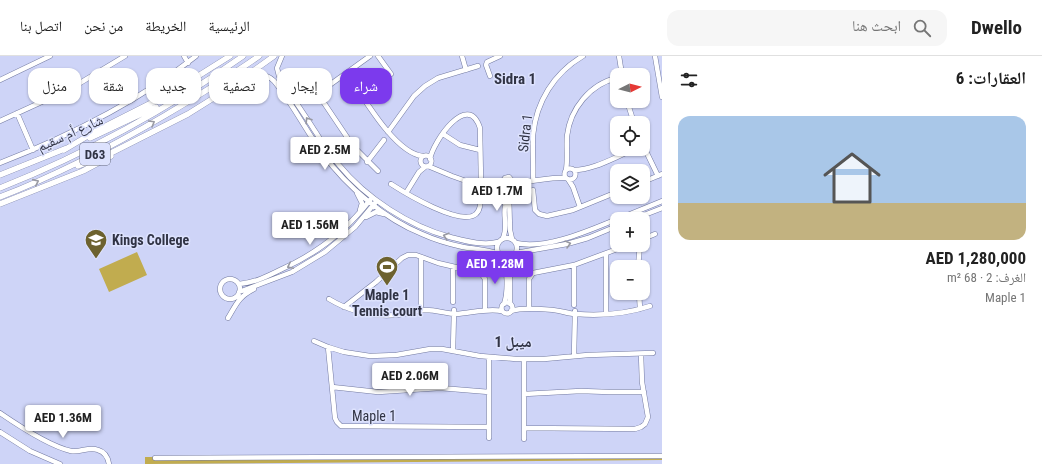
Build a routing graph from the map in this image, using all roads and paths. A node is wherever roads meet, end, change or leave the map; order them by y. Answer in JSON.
{"nodes":[{"id":1,"x":50,"y":56,"type":"edge"},
{"id":2,"x":125,"y":56,"type":"edge"},
{"id":3,"x":184,"y":56,"type":"edge"},
{"id":4,"x":196,"y":56,"type":"edge"},
{"id":5,"x":229,"y":56,"type":"edge"},
{"id":6,"x":243,"y":56,"type":"edge"},
{"id":7,"x":259,"y":56,"type":"edge"},
{"id":8,"x":274,"y":56,"type":"edge"},
{"id":9,"x":282,"y":56,"type":"edge"},
{"id":10,"x":370,"y":56,"type":"edge"},
{"id":11,"x":378,"y":56,"type":"edge"},
{"id":12,"x":462,"y":56,"type":"edge"},
{"id":13,"x":500,"y":56,"type":"edge"},
{"id":14,"x":583,"y":56,"type":"edge"},
{"id":15,"x":619,"y":56,"type":"edge"},
{"id":16,"x":654,"y":56,"type":"edge"},
{"id":17,"x":118,"y":58,"type":"edge"},
{"id":18,"x":188,"y":63,"type":"junction"},
{"id":19,"x":478,"y":66,"type":"dead end"},
{"id":20,"x":257,"y":68,"type":"edge"},
{"id":21,"x":354,"y":68,"type":"edge"},
{"id":22,"x":387,"y":68,"type":"edge"},
{"id":23,"x":621,"y":68,"type":"edge"},
{"id":24,"x":466,"y":70,"type":"junction"},
{"id":25,"x":490,"y":76,"type":"dead end"},
{"id":26,"x":269,"y":78,"type":"edge"},
{"id":27,"x":340,"y":78,"type":"edge"},
{"id":28,"x":0,"y":80,"type":"edge"},
{"id":29,"x":610,"y":81,"type":"edge"},
{"id":30,"x":201,"y":83,"type":"edge"},
{"id":31,"x":662,"y":97,"type":"edge"},
{"id":32,"x":209,"y":101,"type":"edge"},
{"id":33,"x":167,"y":104,"type":"edge"},
{"id":34,"x":168,"y":104,"type":"edge"},
{"id":35,"x":367,"y":104,"type":"edge"},
{"id":36,"x":17,"y":114,"type":"junction"},
{"id":37,"x":0,"y":120,"type":"edge"},
{"id":38,"x":168,"y":125,"type":"junction"},
{"id":39,"x":388,"y":132,"type":"junction"},
{"id":40,"x":443,"y":134,"type":"junction"},
{"id":41,"x":384,"y":140,"type":"dead end"},
{"id":42,"x":33,"y":150,"type":"junction"},
{"id":43,"x":64,"y":150,"type":"junction"},
{"id":44,"x":480,"y":150,"type":"junction"},
{"id":45,"x":618,"y":156,"type":"edge"},
{"id":46,"x":649,"y":156,"type":"edge"},
{"id":47,"x":567,"y":159,"type":"junction"},
{"id":48,"x":426,"y":161,"type":"junction"},
{"id":49,"x":367,"y":162,"type":"junction"},
{"id":50,"x":0,"y":163,"type":"edge"},
{"id":51,"x":65,"y":169,"type":"junction"},
{"id":52,"x":378,"y":171,"type":"dead end"},
{"id":53,"x":565,"y":171,"type":"junction"},
{"id":54,"x":573,"y":173,"type":"junction"},
{"id":55,"x":0,"y":175,"type":"edge"},
{"id":56,"x":660,"y":175,"type":"edge"},
{"id":57,"x":558,"y":177,"type":"junction"},
{"id":58,"x":567,"y":179,"type":"junction"},
{"id":59,"x":650,"y":179,"type":"edge"},
{"id":60,"x":481,"y":182,"type":"junction"},
{"id":61,"x":533,"y":182,"type":"junction"},
{"id":62,"x":391,"y":184,"type":"dead end"},
{"id":63,"x":508,"y":184,"type":"junction"},
{"id":64,"x":351,"y":186,"type":"junction"},
{"id":65,"x":573,"y":187,"type":"junction"},
{"id":66,"x":0,"y":188,"type":"edge"},
{"id":67,"x":533,"y":190,"type":"dead end"},
{"id":68,"x":406,"y":193,"type":"junction"},
{"id":69,"x":480,"y":193,"type":"dead end"},
{"id":70,"x":610,"y":195,"type":"edge"},
{"id":71,"x":0,"y":197,"type":"edge"},
{"id":72,"x":373,"y":197,"type":"junction"},
{"id":73,"x":369,"y":201,"type":"junction"},
{"id":74,"x":662,"y":201,"type":"edge"},
{"id":75,"x":375,"y":203,"type":"junction"},
{"id":76,"x":0,"y":204,"type":"edge"},
{"id":77,"x":580,"y":207,"type":"junction"},
{"id":78,"x":662,"y":208,"type":"edge"},
{"id":79,"x":634,"y":212,"type":"edge"},
{"id":80,"x":650,"y":213,"type":"edge"},
{"id":81,"x":358,"y":215,"type":"junction"},
{"id":82,"x":387,"y":216,"type":"junction"},
{"id":83,"x":362,"y":219,"type":"junction"},
{"id":84,"x":610,"y":222,"type":"edge"},
{"id":85,"x":610,"y":229,"type":"edge"},
{"id":86,"x":655,"y":234,"type":"dead end"},
{"id":87,"x":650,"y":236,"type":"edge"},
{"id":88,"x":503,"y":238,"type":"junction"},
{"id":89,"x":512,"y":238,"type":"junction"},
{"id":90,"x":498,"y":242,"type":"junction"},
{"id":91,"x":516,"y":243,"type":"junction"},
{"id":92,"x":611,"y":252,"type":"edge"},
{"id":93,"x":516,"y":254,"type":"junction"},
{"id":94,"x":606,"y":254,"type":"junction"},
{"id":95,"x":500,"y":255,"type":"junction"},
{"id":96,"x":421,"y":257,"type":"junction"},
{"id":97,"x":512,"y":257,"type":"junction"},
{"id":98,"x":574,"y":265,"type":"junction"},
{"id":99,"x":453,"y":267,"type":"junction"},
{"id":100,"x":265,"y":283,"type":"junction"},
{"id":101,"x":239,"y":284,"type":"junction"},
{"id":102,"x":239,"y":292,"type":"junction"},
{"id":103,"x":328,"y":299,"type":"dead end"},
{"id":104,"x":639,"y":300,"type":"edge"},
{"id":105,"x":453,"y":302,"type":"dead end"},
{"id":106,"x":574,"y":305,"type":"dead end"},
{"id":107,"x":506,"y":306,"type":"junction"},
{"id":108,"x":650,"y":306,"type":"dead end"},
{"id":109,"x":344,"y":307,"type":"junction"},
{"id":110,"x":520,"y":308,"type":"junction"},
{"id":111,"x":529,"y":309,"type":"junction"},
{"id":112,"x":640,"y":309,"type":"junction"},
{"id":113,"x":485,"y":310,"type":"junction"},
{"id":114,"x":421,"y":311,"type":"junction"},
{"id":115,"x":511,"y":311,"type":"junction"},
{"id":116,"x":453,"y":312,"type":"junction"},
{"id":117,"x":574,"y":313,"type":"junction"},
{"id":118,"x":606,"y":314,"type":"junction"},
{"id":119,"x":228,"y":318,"type":"dead end"},
{"id":120,"x":314,"y":341,"type":"dead end"},
{"id":121,"x":328,"y":347,"type":"junction"},
{"id":122,"x":453,"y":351,"type":"junction"},
{"id":123,"x":653,"y":353,"type":"dead end"},
{"id":124,"x":642,"y":354,"type":"junction"},
{"id":125,"x":574,"y":356,"type":"junction"},
{"id":126,"x":490,"y":357,"type":"junction"},
{"id":127,"x":524,"y":359,"type":"junction"},
{"id":128,"x":332,"y":387,"type":"junction"},
{"id":129,"x":489,"y":392,"type":"junction"},
{"id":130,"x":644,"y":392,"type":"junction"},
{"id":131,"x":524,"y":394,"type":"junction"},
{"id":132,"x":0,"y":413,"type":"edge"},
{"id":133,"x":489,"y":427,"type":"junction"},
{"id":134,"x":524,"y":428,"type":"junction"},
{"id":135,"x":0,"y":432,"type":"edge"},
{"id":136,"x":489,"y":438,"type":"dead end"},
{"id":137,"x":524,"y":439,"type":"dead end"},
{"id":138,"x":662,"y":456,"type":"edge"},
{"id":139,"x":155,"y":458,"type":"dead end"},
{"id":140,"x":60,"y":464,"type":"edge"},
{"id":141,"x":109,"y":464,"type":"edge"}],
"edges":[{"from":1,"to":28,"type":"street"},
{"from":2,"to":17,"type":"street"},
{"from":3,"to":18,"type":"street"},
{"from":4,"to":18,"type":"street"},
{"from":5,"to":43,"type":"main road"},
{"from":6,"to":30,"type":"main road","name":"شارع أم سقيم","number":"D63"},
{"from":51,"to":7,"type":"main road","name":"شارع أم سقيم","number":"D63","one_way":true},
{"from":8,"to":20,"type":"main road"},
{"from":72,"to":9,"type":"street","one_way":true},
{"from":10,"to":21,"type":"street"},
{"from":11,"to":22,"type":"street"},
{"from":12,"to":24,"type":"street"},
{"from":13,"to":25,"type":"street"},
{"from":14,"to":61,"type":"street","name":"Sidra 1"},
{"from":15,"to":23,"type":"street"},
{"from":16,"to":31,"type":"street"},
{"from":17,"to":36,"type":"street"},
{"from":18,"to":42,"type":"street"},
{"from":19,"to":24,"type":"street"},
{"from":24,"to":39,"type":"street"},
{"from":26,"to":64,"type":"street"},
{"from":27,"to":49,"type":"street"},
{"from":29,"to":47,"type":"street"},
{"from":32,"to":38,"type":"main road"},
{"from":33,"to":43,"type":"main road","name":"شارع أم سقيم","number":"D63"},
{"from":34,"to":66,"type":"main road","name":"شارع أم سقيم","number":"D63"},
{"from":35,"to":39,"type":"street"},
{"from":36,"to":37,"type":"street"},
{"from":36,"to":42,"type":"street"},
{"from":38,"to":51,"type":"main road"},
{"from":38,"to":76,"type":"main road","number":"D63"},
{"from":39,"to":48,"type":"street"},
{"from":40,"to":44,"type":"street"},
{"from":40,"to":44,"type":"street"},
{"from":40,"to":48,"type":"street"},
{"from":41,"to":49,"type":"street"},
{"from":42,"to":50,"type":"street"},
{"from":43,"to":55,"type":"main road","name":"شارع أم سقيم","number":"D63"},
{"from":44,"to":60,"type":"street"},
{"from":45,"to":54,"type":"street"},
{"from":46,"to":56,"type":"street"},
{"from":47,"to":53,"type":"street"},
{"from":47,"to":54,"type":"street"},
{"from":48,"to":60,"type":"street"},
{"from":48,"to":68,"type":"street"},
{"from":49,"to":52,"type":"street"},
{"from":71,"to":51,"type":"main road","name":"شارع أم سقيم","number":"D63","one_way":true},
{"from":53,"to":54,"type":"street"},
{"from":53,"to":57,"type":"street"},
{"from":53,"to":58,"type":"street"},
{"from":54,"to":58,"type":"street"},
{"from":54,"to":65,"type":"street"},
{"from":56,"to":59,"type":"street"},
{"from":57,"to":58,"type":"street"},
{"from":57,"to":61,"type":"street"},
{"from":58,"to":65,"type":"street"},
{"from":60,"to":63,"type":"street"},
{"from":61,"to":63,"type":"street"},
{"from":62,"to":68,"type":"street"},
{"from":63,"to":88,"type":"street"},
{"from":63,"to":89,"type":"street"},
{"from":64,"to":73,"type":"street"},
{"from":64,"to":81,"type":"street"},
{"from":65,"to":77,"type":"street"},
{"from":67,"to":77,"type":"street"},
{"from":68,"to":69,"type":"street"},
{"from":70,"to":77,"type":"street"},
{"from":72,"to":73,"type":"street"},
{"from":72,"to":75,"type":"street"},
{"from":73,"to":75,"type":"street"},
{"from":73,"to":81,"type":"street"},
{"from":74,"to":79,"type":"street"},
{"from":75,"to":82,"type":"street"},
{"from":75,"to":83,"type":"street"},
{"from":90,"to":75,"type":"street","one_way":true},
{"from":78,"to":80,"type":"street"},
{"from":81,"to":101,"type":"street","one_way":true},
{"from":82,"to":83,"type":"street"},
{"from":82,"to":95,"type":"street"},
{"from":83,"to":100,"type":"street"},
{"from":84,"to":91,"type":"street"},
{"from":93,"to":85,"type":"street","one_way":true},
{"from":86,"to":87,"type":"street"},
{"from":88,"to":89,"type":"street"},
{"from":88,"to":90,"type":"street"},
{"from":89,"to":91,"type":"street"},
{"from":90,"to":95,"type":"street"},
{"from":91,"to":93,"type":"street"},
{"from":92,"to":94,"type":"street"},
{"from":93,"to":97,"type":"street"},
{"from":94,"to":98,"type":"street"},
{"from":94,"to":118,"type":"street"},
{"from":95,"to":97,"type":"street"},
{"from":95,"to":107,"type":"street"},
{"from":96,"to":99,"type":"street"},
{"from":96,"to":109,"type":"street"},
{"from":96,"to":114,"type":"street"},
{"from":97,"to":107,"type":"street"},
{"from":98,"to":106,"type":"street"},
{"from":98,"to":111,"type":"street"},
{"from":99,"to":105,"type":"street"},
{"from":99,"to":113,"type":"street"},
{"from":100,"to":102,"type":"street"},
{"from":100,"to":119,"type":"street"},
{"from":101,"to":102,"type":"street"},
{"from":101,"to":102,"type":"street"},
{"from":103,"to":109,"type":"street"},
{"from":104,"to":112,"type":"street"},
{"from":107,"to":110,"type":"street"},
{"from":107,"to":113,"type":"street"},
{"from":107,"to":115,"type":"street"},
{"from":107,"to":115,"type":"street"},
{"from":108,"to":112,"type":"street"},
{"from":109,"to":114,"type":"street"},
{"from":110,"to":111,"type":"street"},
{"from":110,"to":115,"type":"street"},
{"from":111,"to":117,"type":"street"},
{"from":112,"to":118,"type":"street"},
{"from":113,"to":116,"type":"street"},
{"from":114,"to":116,"type":"street"},
{"from":116,"to":122,"type":"street"},
{"from":117,"to":118,"type":"street"},
{"from":117,"to":125,"type":"street"},
{"from":120,"to":121,"type":"street"},
{"from":121,"to":122,"type":"street"},
{"from":121,"to":128,"type":"street","name":"Maple 1"},
{"from":122,"to":126,"type":"street"},
{"from":123,"to":124,"type":"street"},
{"from":124,"to":125,"type":"street"},
{"from":124,"to":130,"type":"street"},
{"from":125,"to":127,"type":"street"},
{"from":126,"to":127,"type":"street"},
{"from":126,"to":129,"type":"street"},
{"from":127,"to":131,"type":"street"},
{"from":128,"to":129,"type":"street"},
{"from":128,"to":133,"type":"street","name":"Maple 1"},
{"from":129,"to":133,"type":"street"},
{"from":130,"to":131,"type":"street"},
{"from":130,"to":134,"type":"street"},
{"from":131,"to":134,"type":"street"},
{"from":132,"to":141,"type":"street"},
{"from":133,"to":136,"type":"street"},
{"from":134,"to":137,"type":"street"},
{"from":135,"to":140,"type":"street"},
{"from":138,"to":139,"type":"street"}]}
